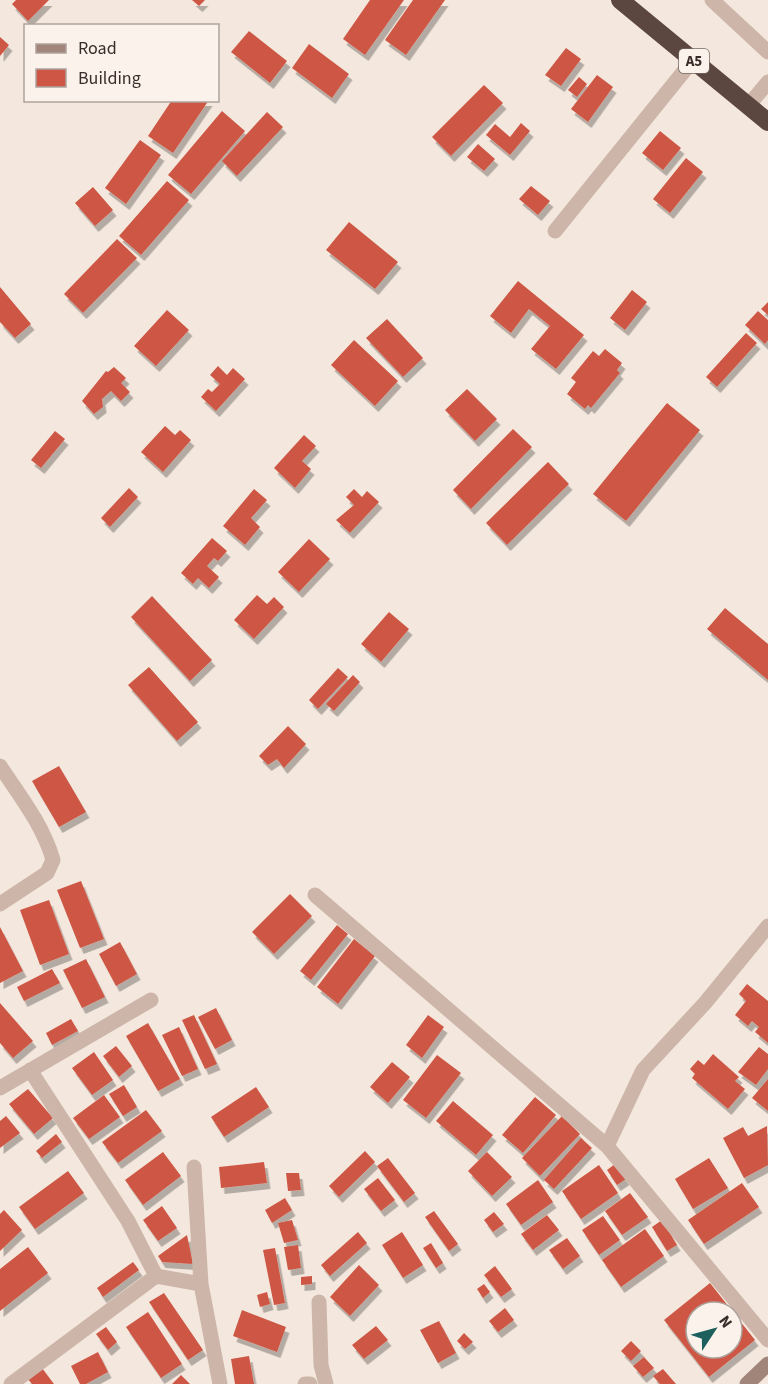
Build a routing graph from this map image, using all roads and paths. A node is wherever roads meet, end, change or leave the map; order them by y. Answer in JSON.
{"nodes":[{"id":1,"x":620,"y":0,"type":"edge"},
{"id":2,"x":712,"y":0,"type":"edge"},
{"id":3,"x":768,"y":52,"type":"edge"},
{"id":4,"x":693,"y":60,"type":"junction"},
{"id":5,"x":768,"y":81,"type":"edge"},
{"id":6,"x":748,"y":106,"type":"junction"},
{"id":7,"x":768,"y":122,"type":"edge"},
{"id":8,"x":555,"y":231,"type":"dead end"},
{"id":9,"x":0,"y":766,"type":"edge"},
{"id":10,"x":315,"y":895,"type":"dead end"},
{"id":11,"x":0,"y":904,"type":"edge"},
{"id":12,"x":768,"y":926,"type":"edge"},
{"id":13,"x":152,"y":1000,"type":"dead end"},
{"id":14,"x":30,"y":1070,"type":"junction"},
{"id":15,"x":0,"y":1088,"type":"edge"},
{"id":16,"x":607,"y":1146,"type":"junction"},
{"id":17,"x":194,"y":1167,"type":"dead end"},
{"id":18,"x":156,"y":1276,"type":"junction"},
{"id":19,"x":201,"y":1284,"type":"junction"},
{"id":20,"x":319,"y":1302,"type":"dead end"},
{"id":21,"x":768,"y":1340,"type":"edge"},
{"id":22,"x":768,"y":1364,"type":"edge"},
{"id":23,"x":11,"y":1384,"type":"edge"},
{"id":24,"x":220,"y":1384,"type":"edge"},
{"id":25,"x":326,"y":1384,"type":"edge"},
{"id":26,"x":747,"y":1384,"type":"edge"}],
"edges":[{"from":1,"to":4,"type":"highway","number":"A5"},
{"from":2,"to":3,"type":"street"},
{"from":4,"to":6,"type":"highway","number":"A5"},
{"from":4,"to":8,"type":"street"},
{"from":5,"to":6,"type":"street"},
{"from":6,"to":7,"type":"highway","number":"A5"},
{"from":9,"to":11,"type":"street"},
{"from":10,"to":16,"type":"street"},
{"from":12,"to":16,"type":"street"},
{"from":13,"to":14,"type":"street"},
{"from":14,"to":15,"type":"street"},
{"from":14,"to":18,"type":"street"},
{"from":16,"to":21,"type":"street"},
{"from":17,"to":19,"type":"street"},
{"from":18,"to":19,"type":"street"},
{"from":18,"to":23,"type":"street"},
{"from":19,"to":24,"type":"street"},
{"from":20,"to":25,"type":"street"},
{"from":22,"to":26,"type":"street"}]}
